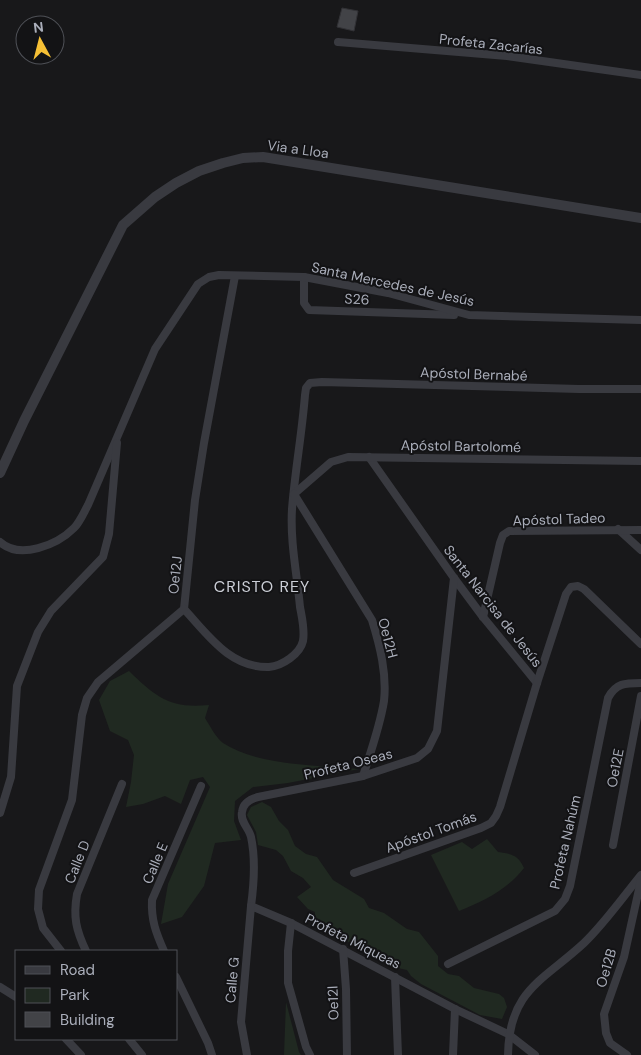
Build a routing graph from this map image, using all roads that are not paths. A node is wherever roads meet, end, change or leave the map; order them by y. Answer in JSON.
{"nodes":[{"id":1,"x":338,"y":42,"type":"dead end"},
{"id":2,"x":641,"y":75,"type":"edge"},
{"id":3,"x":641,"y":218,"type":"edge"},
{"id":4,"x":235,"y":276,"type":"junction"},
{"id":5,"x":304,"y":278,"type":"junction"},
{"id":6,"x":469,"y":315,"type":"junction"},
{"id":7,"x":641,"y":320,"type":"edge"},
{"id":8,"x":308,"y":386,"type":"joint"},
{"id":9,"x":641,"y":389,"type":"edge"},
{"id":10,"x":118,"y":436,"type":"junction"},
{"id":11,"x":369,"y":457,"type":"junction"},
{"id":12,"x":641,"y":461,"type":"edge"},
{"id":13,"x":0,"y":473,"type":"edge"},
{"id":14,"x":294,"y":494,"type":"junction"},
{"id":15,"x":618,"y":530,"type":"junction"},
{"id":16,"x":641,"y":530,"type":"edge"},
{"id":17,"x":0,"y":543,"type":"edge"},
{"id":18,"x":641,"y":550,"type":"edge"},
{"id":19,"x":454,"y":578,"type":"junction"},
{"id":20,"x":184,"y":609,"type":"junction"},
{"id":21,"x":483,"y":618,"type":"junction"},
{"id":22,"x":641,"y":644,"type":"edge"},
{"id":23,"x":641,"y":682,"type":"edge"},
{"id":24,"x":537,"y":683,"type":"junction"},
{"id":25,"x":641,"y":696,"type":"edge"},
{"id":26,"x":363,"y":776,"type":"junction"},
{"id":27,"x":122,"y":784,"type":"dead end"},
{"id":28,"x":201,"y":786,"type":"dead end"},
{"id":29,"x":0,"y":813,"type":"edge"},
{"id":30,"x":613,"y":845,"type":"dead end"},
{"id":31,"x":354,"y":873,"type":"dead end"},
{"id":32,"x":641,"y":875,"type":"edge"},
{"id":33,"x":641,"y":880,"type":"edge"},
{"id":34,"x":251,"y":906,"type":"junction"},
{"id":35,"x":291,"y":923,"type":"junction"},
{"id":36,"x":343,"y":949,"type":"junction"},
{"id":37,"x":60,"y":950,"type":"edge"},
{"id":38,"x":86,"y":950,"type":"edge"},
{"id":39,"x":164,"y":950,"type":"edge"},
{"id":40,"x":448,"y":964,"type":"dead end"},
{"id":41,"x":395,"y":977,"type":"junction"},
{"id":42,"x":178,"y":981,"type":"edge"},
{"id":43,"x":0,"y":987,"type":"edge"},
{"id":44,"x":15,"y":996,"type":"edge"},
{"id":45,"x":455,"y":1009,"type":"junction"},
{"id":46,"x":508,"y":1034,"type":"junction"},
{"id":47,"x":67,"y":1040,"type":"edge"},
{"id":48,"x":130,"y":1040,"type":"edge"},
{"id":49,"x":81,"y":1055,"type":"edge"},
{"id":50,"x":142,"y":1055,"type":"edge"},
{"id":51,"x":212,"y":1055,"type":"edge"},
{"id":52,"x":247,"y":1055,"type":"edge"},
{"id":53,"x":310,"y":1055,"type":"edge"},
{"id":54,"x":347,"y":1055,"type":"edge"},
{"id":55,"x":398,"y":1055,"type":"edge"},
{"id":56,"x":453,"y":1055,"type":"edge"},
{"id":57,"x":508,"y":1055,"type":"edge"},
{"id":58,"x":535,"y":1055,"type":"edge"},
{"id":59,"x":627,"y":1055,"type":"edge"}],
"edges":[{"from":1,"to":2,"type":"street","name":"Profeta Zacarías"},
{"from":3,"to":13,"type":"street","name":"Via a Lloa"},
{"from":4,"to":5,"type":"street","name":"Santa Mercedes de Jesús"},
{"from":4,"to":10,"type":"street","name":"Santa Mercedes de Jesús"},
{"from":4,"to":20,"type":"street","name":"Oe12J"},
{"from":5,"to":6,"type":"street","name":"Santa Mercedes de Jesús"},
{"from":5,"to":6,"type":"street","name":"S26"},
{"from":6,"to":7,"type":"street","name":"Santa Mercedes de Jesús"},
{"from":8,"to":9,"type":"street","name":"Apóstol Bernabé"},
{"from":8,"to":14,"type":"street","name":"Oe12J"},
{"from":10,"to":17,"type":"street","name":"Santa Mercedes de Jesús"},
{"from":10,"to":29,"type":"street"},
{"from":11,"to":12,"type":"street","name":"Apóstol Bartolomé"},
{"from":11,"to":14,"type":"street","name":"Apóstol Bartolomé"},
{"from":11,"to":19,"type":"street","name":"Santa Narcisa de Jesús"},
{"from":14,"to":20,"type":"street","name":"Oe12J"},
{"from":14,"to":26,"type":"street","name":"Oe12H"},
{"from":15,"to":16,"type":"street","name":"Apóstol Tadeo"},
{"from":15,"to":18,"type":"street"},
{"from":15,"to":21,"type":"street","name":"Apóstol Tadeo"},
{"from":19,"to":21,"type":"street","name":"Santa Narcisa de Jesús"},
{"from":19,"to":26,"type":"street","name":"Profeta Oseas"},
{"from":20,"to":37,"type":"street"},
{"from":21,"to":24,"type":"street","name":"Santa Narcisa de Jesús"},
{"from":22,"to":24,"type":"street","name":"Santa Narcisa de Jesús"},
{"from":23,"to":40,"type":"street","name":"Profeta Nahúm"},
{"from":24,"to":31,"type":"street","name":"Apóstol Tomás"},
{"from":25,"to":30,"type":"street","name":"Oe12E"},
{"from":26,"to":34,"type":"street","name":"Profeta Oseas"},
{"from":27,"to":38,"type":"street","name":"Calle D"},
{"from":28,"to":39,"type":"street","name":"Calle E"},
{"from":32,"to":46,"type":"street"},
{"from":33,"to":59,"type":"street","name":"Oe12B"},
{"from":34,"to":35,"type":"street","name":"Profeta Miqueas"},
{"from":34,"to":52,"type":"street","name":"Calle G"},
{"from":35,"to":36,"type":"street","name":"Profeta Miqueas"},
{"from":35,"to":53,"type":"street"},
{"from":36,"to":41,"type":"street","name":"Profeta Miqueas"},
{"from":36,"to":54,"type":"street","name":"Oe12l"},
{"from":41,"to":45,"type":"street","name":"Profeta Miqueas"},
{"from":41,"to":55,"type":"street"},
{"from":42,"to":51,"type":"street"},
{"from":43,"to":44,"type":"street"},
{"from":45,"to":46,"type":"street","name":"Profeta Miqueas"},
{"from":45,"to":56,"type":"street"},
{"from":46,"to":57,"type":"street"},
{"from":46,"to":58,"type":"street","name":"Profeta Miqueas"},
{"from":47,"to":49,"type":"street"},
{"from":48,"to":50,"type":"street"}]}
